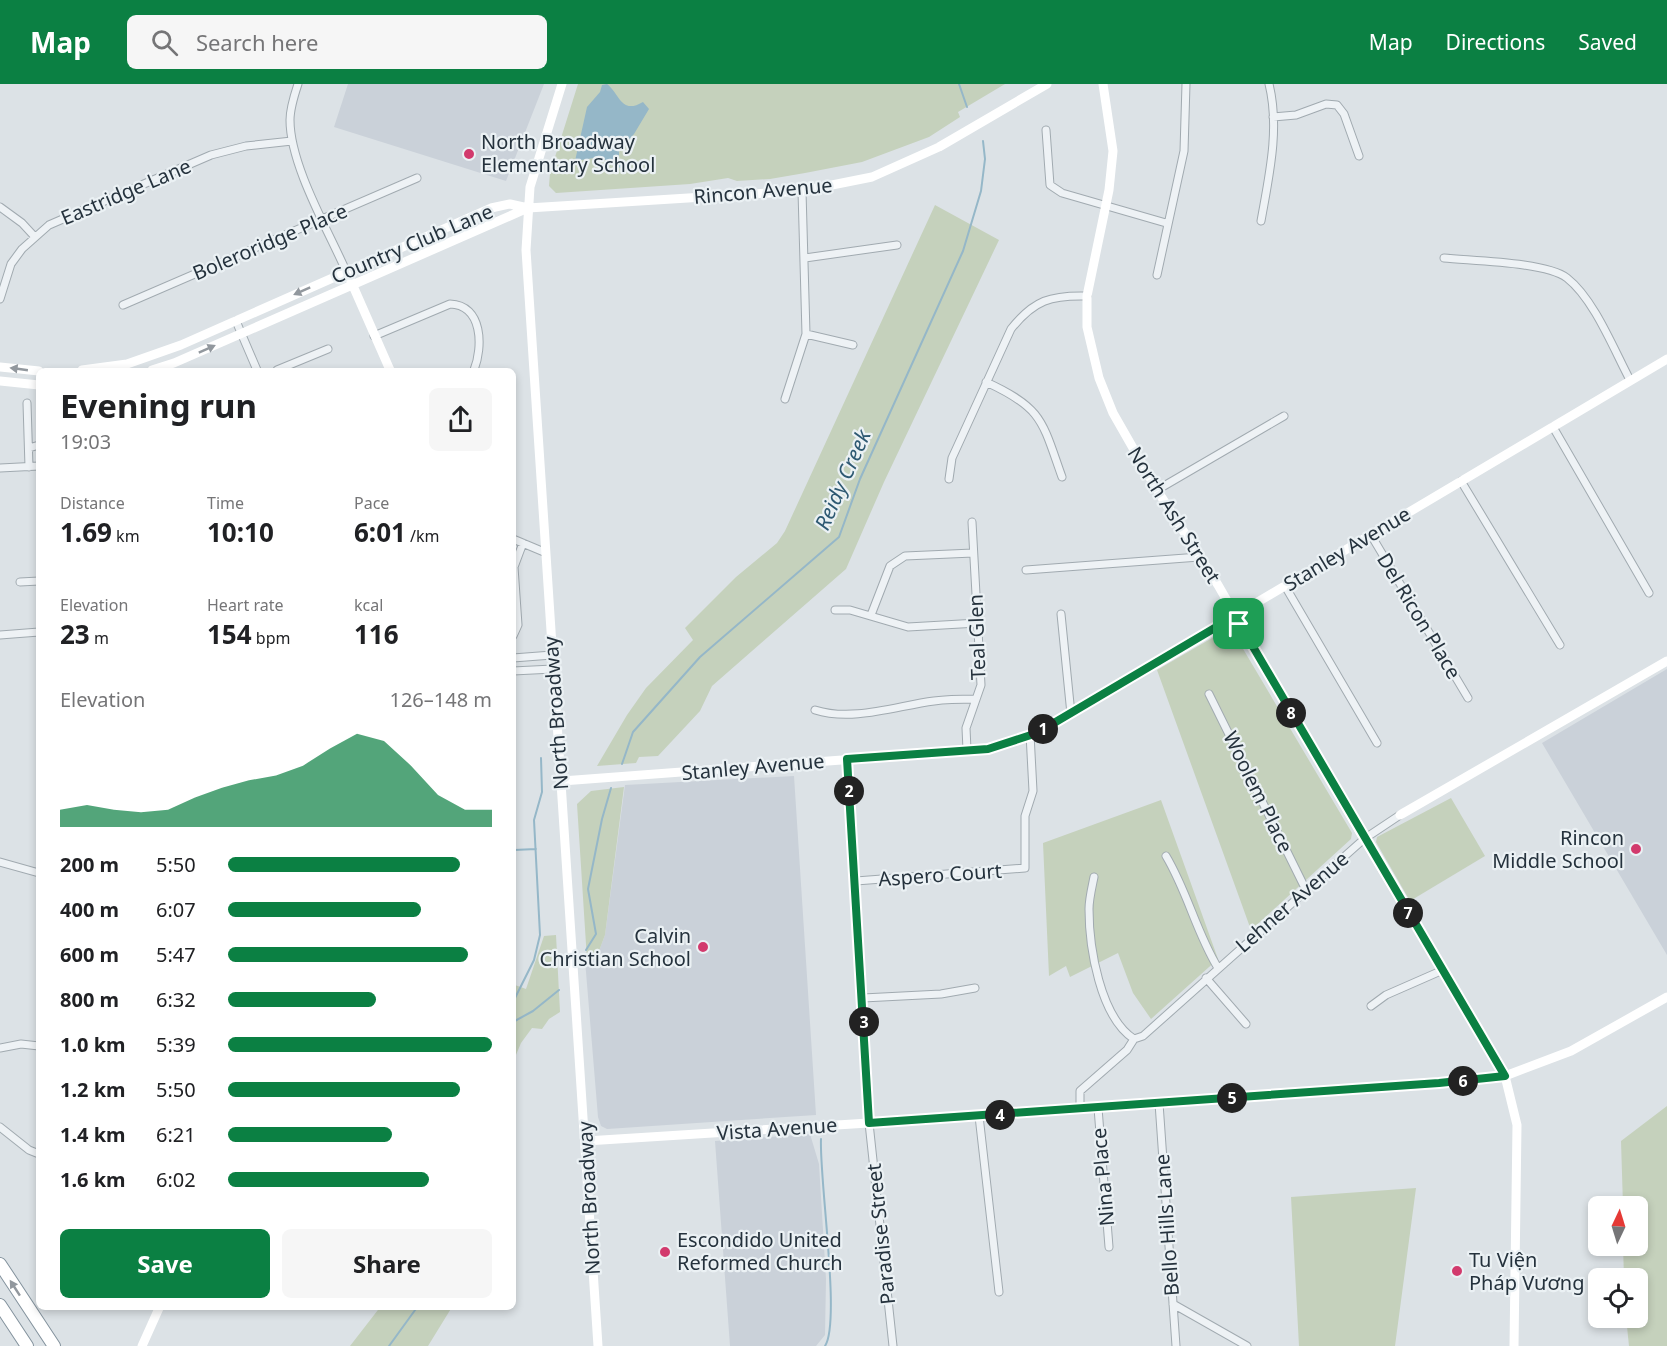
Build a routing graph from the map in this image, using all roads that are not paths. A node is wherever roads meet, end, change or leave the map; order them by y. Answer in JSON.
{"nodes":[{"id":1,"x":298,"y":84,"type":"edge"},
{"id":2,"x":562,"y":84,"type":"edge"},
{"id":3,"x":1047,"y":84,"type":"edge"},
{"id":4,"x":1103,"y":84,"type":"edge"},
{"id":5,"x":1186,"y":84,"type":"edge"},
{"id":6,"x":1269,"y":84,"type":"edge"},
{"id":7,"x":1273,"y":117,"type":"junction"},
{"id":8,"x":1046,"y":130,"type":"dead end"},
{"id":9,"x":292,"y":141,"type":"junction"},
{"id":10,"x":1359,"y":156,"type":"dead end"},
{"id":11,"x":417,"y":178,"type":"dead end"},
{"id":12,"x":802,"y":190,"type":"junction"},
{"id":13,"x":1104,"y":205,"type":"junction"},
{"id":14,"x":0,"y":207,"type":"edge"},
{"id":15,"x":528,"y":208,"type":"junction"},
{"id":16,"x":323,"y":219,"type":"junction"},
{"id":17,"x":1261,"y":221,"type":"dead end"},
{"id":18,"x":1166,"y":223,"type":"junction"},
{"id":19,"x":34,"y":236,"type":"junction"},
{"id":20,"x":897,"y":245,"type":"dead end"},
{"id":21,"x":805,"y":258,"type":"junction"},
{"id":22,"x":1444,"y":258,"type":"dead end"},
{"id":23,"x":346,"y":272,"type":"junction"},
{"id":24,"x":1157,"y":275,"type":"dead end"},
{"id":25,"x":352,"y":284,"type":"junction"},
{"id":26,"x":1087,"y":296,"type":"junction"},
{"id":27,"x":0,"y":299,"type":"edge"},
{"id":28,"x":123,"y":304,"type":"dead end"},
{"id":29,"x":236,"y":321,"type":"junction"},
{"id":30,"x":806,"y":333,"type":"junction"},
{"id":31,"x":242,"y":334,"type":"junction"},
{"id":32,"x":374,"y":336,"type":"junction"},
{"id":33,"x":853,"y":345,"type":"dead end"},
{"id":34,"x":328,"y":349,"type":"dead end"},
{"id":35,"x":1667,"y":359,"type":"edge"},
{"id":36,"x":0,"y":367,"type":"edge"},
{"id":37,"x":107,"y":368,"type":"edge"},
{"id":38,"x":157,"y":368,"type":"edge"},
{"id":39,"x":256,"y":368,"type":"edge"},
{"id":40,"x":282,"y":368,"type":"edge"},
{"id":41,"x":389,"y":368,"type":"edge"},
{"id":42,"x":474,"y":368,"type":"edge"},
{"id":43,"x":36,"y":371,"type":"edge"},
{"id":44,"x":1630,"y":380,"type":"junction"},
{"id":45,"x":0,"y":381,"type":"edge"},
{"id":46,"x":986,"y":382,"type":"junction"},
{"id":47,"x":36,"y":385,"type":"edge"},
{"id":48,"x":785,"y":399,"type":"dead end"},
{"id":49,"x":27,"y":403,"type":"dead end"},
{"id":50,"x":1284,"y":417,"type":"dead end"},
{"id":51,"x":1553,"y":427,"type":"junction"},
{"id":52,"x":36,"y":446,"type":"edge"},
{"id":53,"x":29,"y":448,"type":"junction"},
{"id":54,"x":29,"y":466,"type":"junction"},
{"id":55,"x":36,"y":466,"type":"edge"},
{"id":56,"x":0,"y":468,"type":"edge"},
{"id":57,"x":1062,"y":477,"type":"dead end"},
{"id":58,"x":949,"y":479,"type":"dead end"},
{"id":59,"x":1461,"y":481,"type":"junction"},
{"id":60,"x":1157,"y":490,"type":"junction"},
{"id":61,"x":972,"y":522,"type":"dead end"},
{"id":62,"x":1371,"y":535,"type":"junction"},
{"id":63,"x":516,"y":540,"type":"edge"},
{"id":64,"x":523,"y":543,"type":"junction"},
{"id":65,"x":544,"y":552,"type":"junction"},
{"id":66,"x":974,"y":553,"type":"junction"},
{"id":67,"x":1199,"y":557,"type":"junction"},
{"id":68,"x":516,"y":562,"type":"edge"},
{"id":69,"x":1026,"y":570,"type":"dead end"},
{"id":70,"x":36,"y":581,"type":"edge"},
{"id":71,"x":20,"y":582,"type":"dead end"},
{"id":72,"x":1285,"y":586,"type":"junction"},
{"id":73,"x":1650,"y":593,"type":"dead end"},
{"id":74,"x":516,"y":596,"type":"edge"},
{"id":75,"x":835,"y":610,"type":"dead end"},
{"id":76,"x":1061,"y":614,"type":"dead end"},
{"id":77,"x":872,"y":615,"type":"junction"},
{"id":78,"x":1235,"y":616,"type":"junction"},
{"id":79,"x":978,"y":623,"type":"junction"},
{"id":80,"x":516,"y":629,"type":"edge"},
{"id":81,"x":36,"y":632,"type":"edge"},
{"id":82,"x":0,"y":635,"type":"edge"},
{"id":83,"x":1560,"y":645,"type":"dead end"},
{"id":84,"x":552,"y":655,"type":"junction"},
{"id":85,"x":516,"y":658,"type":"edge"},
{"id":86,"x":1667,"y":661,"type":"edge"},
{"id":87,"x":553,"y":669,"type":"junction"},
{"id":88,"x":516,"y":671,"type":"edge"},
{"id":89,"x":1209,"y":693,"type":"dead end"},
{"id":90,"x":1468,"y":698,"type":"dead end"},
{"id":91,"x":976,"y":699,"type":"junction"},
{"id":92,"x":815,"y":710,"type":"dead end"},
{"id":93,"x":1071,"y":714,"type":"junction"},
{"id":94,"x":1030,"y":734,"type":"junction"},
{"id":95,"x":1377,"y":743,"type":"dead end"},
{"id":96,"x":967,"y":750,"type":"junction"},
{"id":97,"x":847,"y":759,"type":"junction"},
{"id":98,"x":562,"y":782,"type":"junction"},
{"id":99,"x":1400,"y":815,"type":"joint"},
{"id":100,"x":1364,"y":839,"type":"junction"},
{"id":101,"x":1166,"y":856,"type":"dead end"},
{"id":102,"x":0,"y":862,"type":"edge"},
{"id":103,"x":36,"y":872,"type":"edge"},
{"id":104,"x":1094,"y":877,"type":"dead end"},
{"id":105,"x":856,"y":881,"type":"junction"},
{"id":106,"x":1306,"y":890,"type":"junction"},
{"id":107,"x":1218,"y":968,"type":"junction"},
{"id":108,"x":1443,"y":970,"type":"junction"},
{"id":109,"x":1206,"y":978,"type":"junction"},
{"id":110,"x":975,"y":988,"type":"dead end"},
{"id":111,"x":1667,"y":997,"type":"edge"},
{"id":112,"x":863,"y":998,"type":"junction"},
{"id":113,"x":1371,"y":1006,"type":"dead end"},
{"id":114,"x":1246,"y":1024,"type":"dead end"},
{"id":115,"x":1134,"y":1039,"type":"junction"},
{"id":116,"x":36,"y":1046,"type":"edge"},
{"id":117,"x":0,"y":1048,"type":"edge"},
{"id":118,"x":1505,"y":1076,"type":"junction"},
{"id":119,"x":1159,"y":1103,"type":"junction"},
{"id":120,"x":1098,"y":1108,"type":"junction"},
{"id":121,"x":1080,"y":1109,"type":"junction"},
{"id":122,"x":979,"y":1116,"type":"junction"},
{"id":123,"x":869,"y":1123,"type":"junction"},
{"id":124,"x":0,"y":1127,"type":"edge"},
{"id":125,"x":586,"y":1141,"type":"junction"},
{"id":126,"x":36,"y":1153,"type":"edge"},
{"id":127,"x":1109,"y":1246,"type":"dead end"},
{"id":128,"x":0,"y":1264,"type":"edge"},
{"id":129,"x":999,"y":1292,"type":"dead end"},
{"id":130,"x":1173,"y":1304,"type":"junction"},
{"id":131,"x":0,"y":1305,"type":"edge"},
{"id":132,"x":158,"y":1310,"type":"edge"},
{"id":133,"x":27,"y":1346,"type":"edge"},
{"id":134,"x":54,"y":1346,"type":"edge"},
{"id":135,"x":142,"y":1346,"type":"edge"},
{"id":136,"x":598,"y":1346,"type":"edge"},
{"id":137,"x":893,"y":1346,"type":"edge"},
{"id":138,"x":1176,"y":1346,"type":"edge"},
{"id":139,"x":1247,"y":1346,"type":"edge"},
{"id":140,"x":1514,"y":1346,"type":"edge"}],
"edges":[{"from":1,"to":9,"type":"street"},
{"from":2,"to":15,"type":"main road","name":"North Broadway"},
{"from":3,"to":12,"type":"main road","name":"Rincon Avenue"},
{"from":4,"to":13,"type":"main road","name":"North Ash Street"},
{"from":5,"to":18,"type":"street"},
{"from":6,"to":7,"type":"street"},
{"from":7,"to":10,"type":"street"},
{"from":7,"to":17,"type":"street"},
{"from":8,"to":13,"type":"street"},
{"from":9,"to":16,"type":"street"},
{"from":9,"to":19,"type":"street","name":"Eastridge Lane"},
{"from":11,"to":16,"type":"street","name":"Boleroridge Place"},
{"from":12,"to":15,"type":"main road","name":"Rincon Avenue"},
{"from":12,"to":21,"type":"street"},
{"from":13,"to":18,"type":"street"},
{"from":13,"to":26,"type":"main road","name":"North Ash Street"},
{"from":14,"to":19,"type":"street"},
{"from":15,"to":23,"type":"main road","name":"Country Club Lane"},
{"from":15,"to":25,"type":"main road","name":"Country Club Lane"},
{"from":15,"to":65,"type":"main road","name":"North Broadway"},
{"from":16,"to":23,"type":"street"},
{"from":16,"to":28,"type":"street","name":"Boleroridge Place"},
{"from":18,"to":24,"type":"street"},
{"from":19,"to":27,"type":"street","name":"Eastridge Lane"},
{"from":20,"to":21,"type":"street"},
{"from":21,"to":30,"type":"street"},
{"from":22,"to":44,"type":"street"},
{"from":23,"to":25,"type":"main road"},
{"from":23,"to":29,"type":"main road","name":"Country Club Lane","one_way":true},
{"from":25,"to":31,"type":"main road","name":"Country Club Lane"},
{"from":25,"to":32,"type":"main road"},
{"from":26,"to":46,"type":"street"},
{"from":26,"to":60,"type":"main road","name":"North Ash Street"},
{"from":29,"to":31,"type":"street"},
{"from":29,"to":37,"type":"main road","name":"Country Club Lane"},
{"from":30,"to":33,"type":"street"},
{"from":30,"to":48,"type":"street"},
{"from":38,"to":31,"type":"main road","name":"Country Club Lane","one_way":true},
{"from":31,"to":39,"type":"street"},
{"from":32,"to":41,"type":"main road"},
{"from":32,"to":42,"type":"street"},
{"from":34,"to":40,"type":"street"},
{"from":35,"to":44,"type":"main road","name":"Stanley Avenue"},
{"from":43,"to":36,"type":"main road","one_way":true},
{"from":44,"to":51,"type":"main road","name":"Stanley Avenue"},
{"from":45,"to":47,"type":"main road"},
{"from":46,"to":57,"type":"street"},
{"from":46,"to":58,"type":"street"},
{"from":49,"to":53,"type":"street"},
{"from":50,"to":60,"type":"street"},
{"from":51,"to":59,"type":"main road","name":"Stanley Avenue"},
{"from":51,"to":73,"type":"street"},
{"from":52,"to":53,"type":"street"},
{"from":53,"to":54,"type":"street"},
{"from":54,"to":55,"type":"street"},
{"from":54,"to":56,"type":"street"},
{"from":59,"to":62,"type":"main road","name":"Stanley Avenue"},
{"from":59,"to":83,"type":"street"},
{"from":60,"to":67,"type":"main road","name":"North Ash Street"},
{"from":61,"to":66,"type":"street","name":"Teal Glen"},
{"from":62,"to":72,"type":"main road","name":"Stanley Avenue"},
{"from":62,"to":90,"type":"street","name":"Del Ricon Place"},
{"from":63,"to":64,"type":"street"},
{"from":64,"to":65,"type":"street"},
{"from":64,"to":68,"type":"street"},
{"from":65,"to":84,"type":"main road","name":"North Broadway"},
{"from":66,"to":77,"type":"street"},
{"from":66,"to":79,"type":"street","name":"Teal Glen"},
{"from":67,"to":69,"type":"street"},
{"from":67,"to":78,"type":"main road","name":"North Ash Street"},
{"from":70,"to":71,"type":"street"},
{"from":72,"to":78,"type":"main road","name":"Stanley Avenue"},
{"from":72,"to":95,"type":"street"},
{"from":74,"to":80,"type":"street"},
{"from":75,"to":77,"type":"street"},
{"from":76,"to":93,"type":"street"},
{"from":77,"to":79,"type":"street"},
{"from":78,"to":93,"type":"main road","name":"Stanley Avenue"},
{"from":78,"to":100,"type":"main road","name":"North Ash Street"},
{"from":79,"to":91,"type":"street","name":"Teal Glen"},
{"from":81,"to":82,"type":"street"},
{"from":84,"to":85,"type":"street"},
{"from":84,"to":87,"type":"main road","name":"North Broadway"},
{"from":86,"to":99,"type":"main road","name":"Lehner Avenue"},
{"from":87,"to":88,"type":"street"},
{"from":87,"to":98,"type":"main road","name":"North Broadway"},
{"from":89,"to":106,"type":"street","name":"Woolem Place"},
{"from":91,"to":92,"type":"street"},
{"from":91,"to":96,"type":"street","name":"Teal Glen"},
{"from":93,"to":94,"type":"main road","name":"Stanley Avenue"},
{"from":94,"to":96,"type":"main road","name":"Stanley Avenue"},
{"from":94,"to":105,"type":"street","name":"Aspero Court"},
{"from":96,"to":97,"type":"main road","name":"Stanley Avenue"},
{"from":97,"to":98,"type":"main road","name":"Stanley Avenue"},
{"from":97,"to":105,"type":"street","name":"Paradise Street"},
{"from":98,"to":125,"type":"main road","name":"North Broadway"},
{"from":99,"to":100,"type":"street","name":"Lehner Avenue"},
{"from":100,"to":106,"type":"street","name":"Lehner Avenue"},
{"from":100,"to":108,"type":"main road","name":"North Ash Street"},
{"from":101,"to":107,"type":"street"},
{"from":102,"to":103,"type":"street"},
{"from":104,"to":115,"type":"street"},
{"from":105,"to":112,"type":"street","name":"Paradise Street"},
{"from":106,"to":107,"type":"street","name":"Lehner Avenue"},
{"from":107,"to":109,"type":"street","name":"Lehner Avenue"},
{"from":108,"to":113,"type":"street"},
{"from":108,"to":118,"type":"main road","name":"North Ash Street"},
{"from":109,"to":114,"type":"street"},
{"from":109,"to":115,"type":"street","name":"Lehner Avenue"},
{"from":110,"to":112,"type":"street"},
{"from":111,"to":118,"type":"main road","name":"Vista Avenue"},
{"from":112,"to":123,"type":"street","name":"Paradise Street"},
{"from":115,"to":121,"type":"street","name":"Lehner Avenue"},
{"from":116,"to":117,"type":"street"},
{"from":118,"to":119,"type":"main road","name":"Vista Avenue"},
{"from":118,"to":140,"type":"main road","name":"North Ash Street"},
{"from":119,"to":120,"type":"main road","name":"Vista Avenue"},
{"from":119,"to":130,"type":"street","name":"Bello Hills Lane"},
{"from":120,"to":121,"type":"main road","name":"Vista Avenue"},
{"from":120,"to":127,"type":"street","name":"Nina Place"},
{"from":121,"to":122,"type":"main road","name":"Vista Avenue"},
{"from":122,"to":123,"type":"main road","name":"Vista Avenue"},
{"from":122,"to":129,"type":"street"},
{"from":123,"to":125,"type":"main road","name":"Vista Avenue"},
{"from":123,"to":137,"type":"street","name":"Paradise Street"},
{"from":124,"to":126,"type":"street"},
{"from":125,"to":136,"type":"main road","name":"North Broadway"},
{"from":134,"to":128,"type":"highway","one_way":true},
{"from":130,"to":138,"type":"street","name":"Bello Hills Lane"},
{"from":130,"to":139,"type":"street"},
{"from":131,"to":133,"type":"highway"},
{"from":132,"to":135,"type":"main road"}]}
